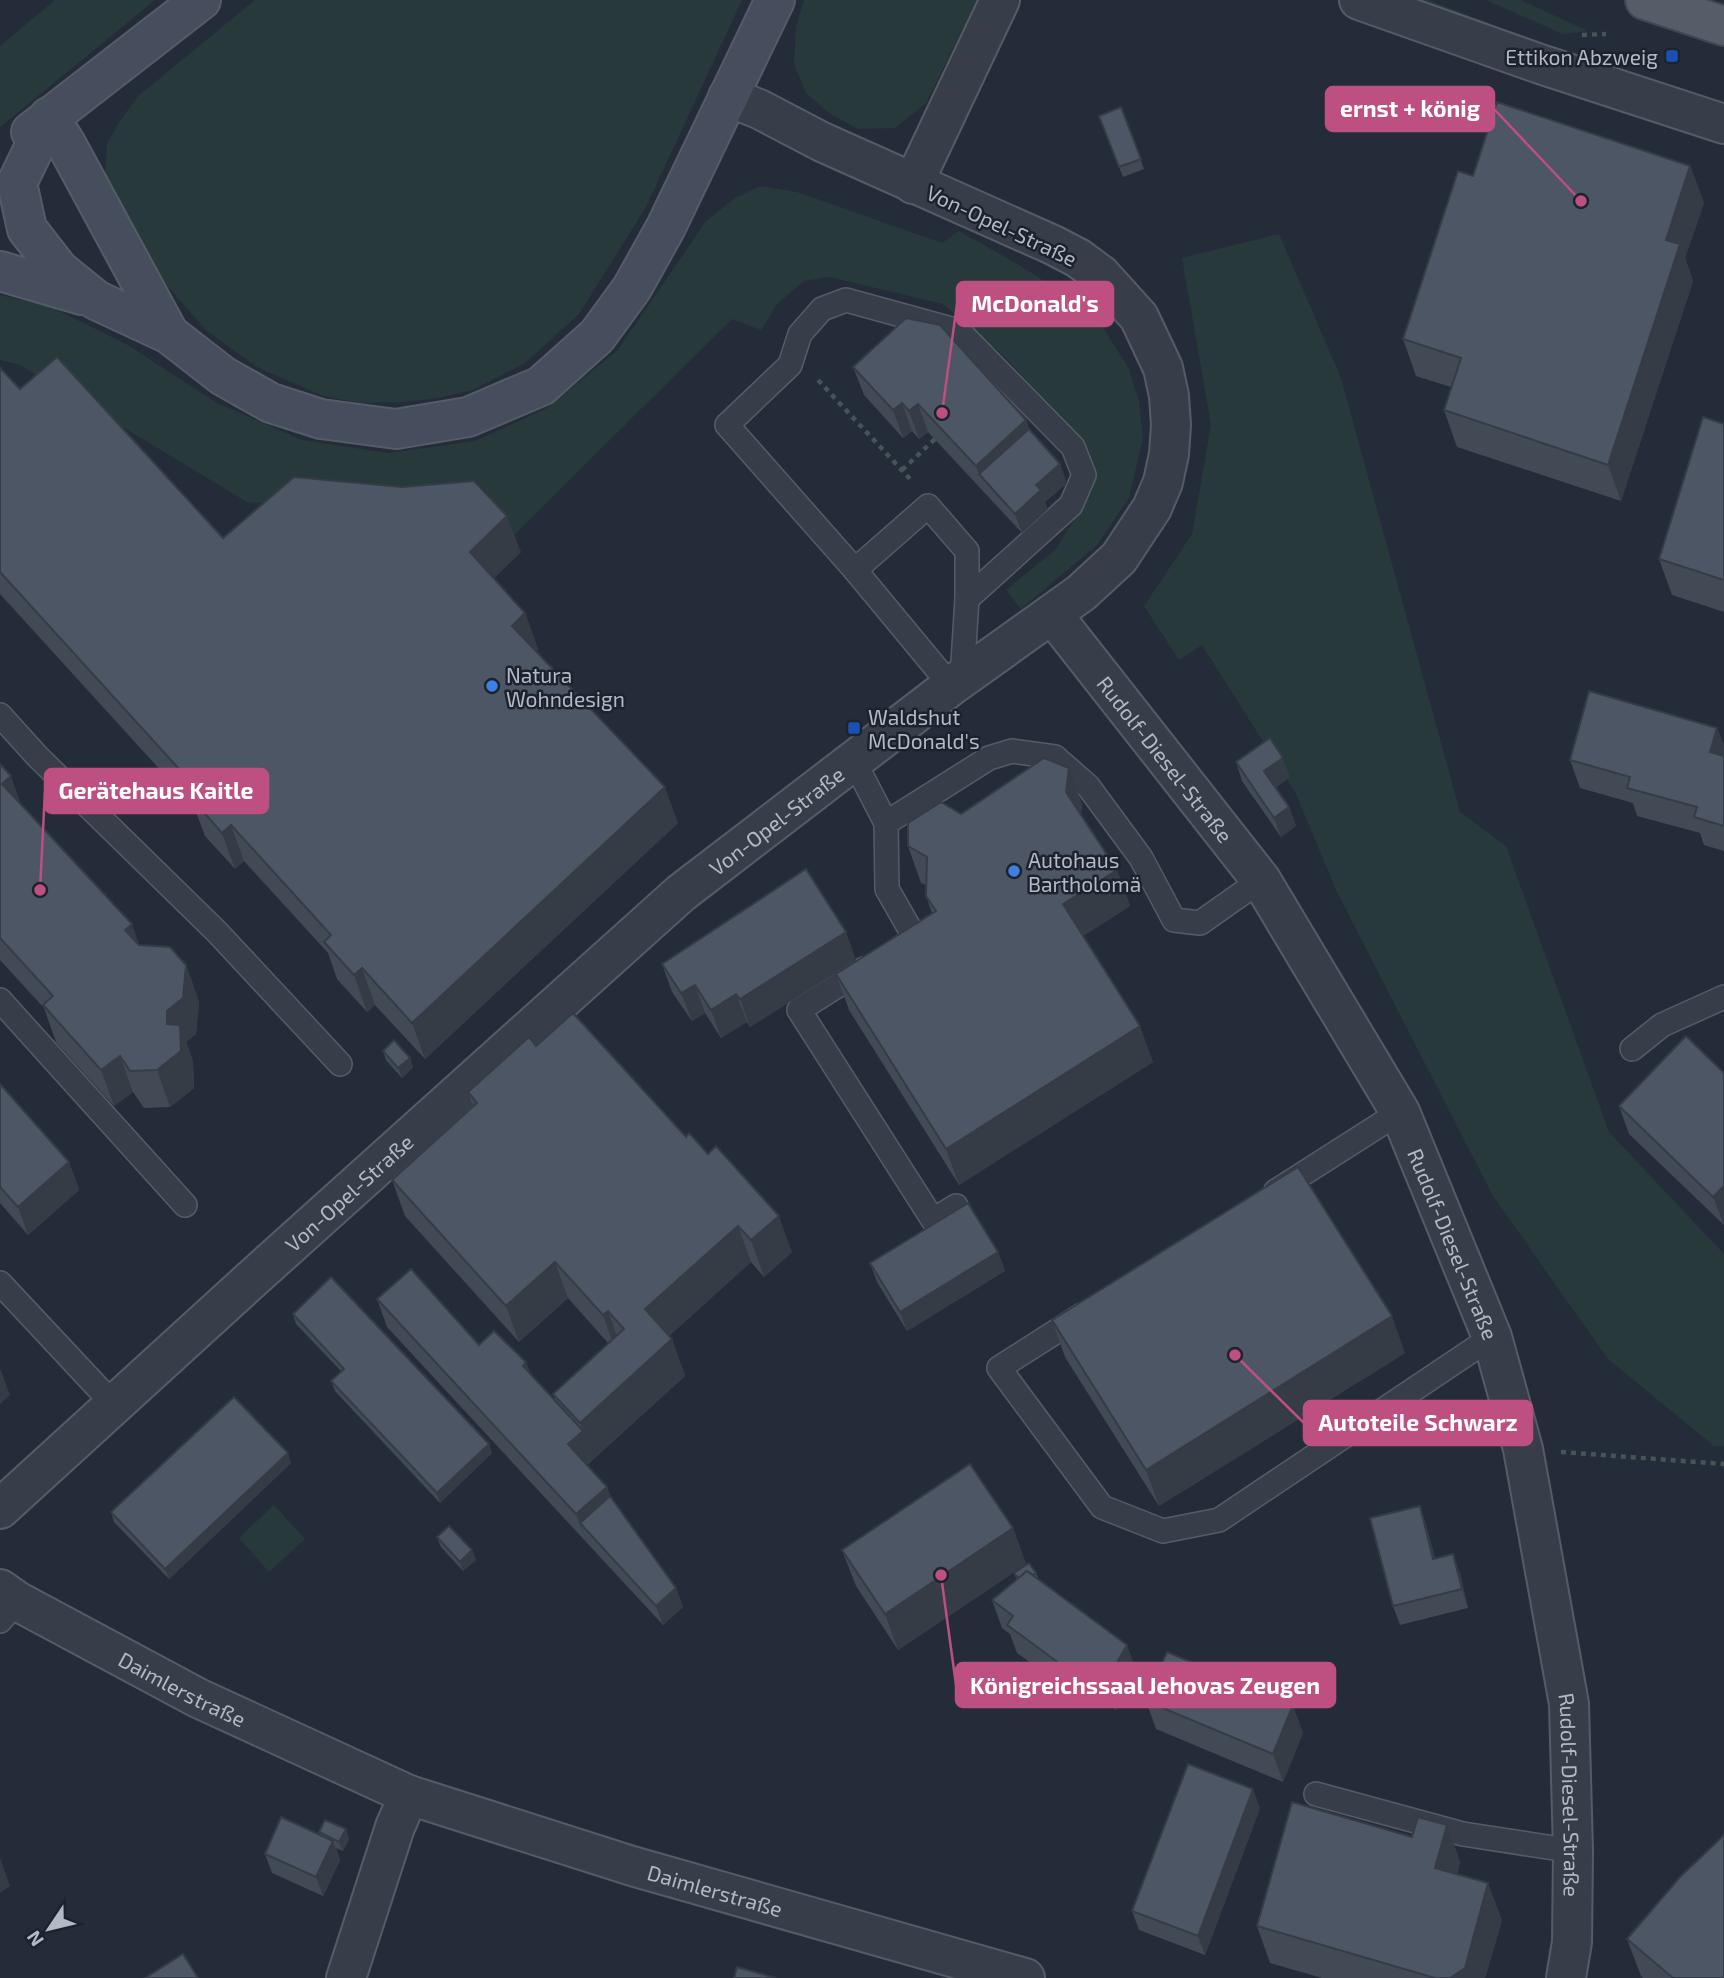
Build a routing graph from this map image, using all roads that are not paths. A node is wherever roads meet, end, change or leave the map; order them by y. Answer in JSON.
{"nodes":[{"id":1,"x":201,"y":0,"type":"edge"},
{"id":2,"x":775,"y":0,"type":"edge"},
{"id":3,"x":1000,"y":0,"type":"edge"},
{"id":4,"x":1359,"y":0,"type":"edge"},
{"id":5,"x":1646,"y":0,"type":"edge"},
{"id":6,"x":1724,"y":26,"type":"edge"},
{"id":7,"x":728,"y":97,"type":"junction"},
{"id":8,"x":49,"y":117,"type":"junction"},
{"id":9,"x":1724,"y":124,"type":"edge"},
{"id":10,"x":0,"y":159,"type":"edge"},
{"id":11,"x":913,"y":184,"type":"junction"},
{"id":12,"x":0,"y":271,"type":"edge"},
{"id":13,"x":96,"y":300,"type":"junction"},
{"id":14,"x":169,"y":334,"type":"junction"},
{"id":15,"x":855,"y":570,"type":"junction"},
{"id":16,"x":967,"y":599,"type":"junction"},
{"id":17,"x":1052,"y":614,"type":"junction"},
{"id":18,"x":956,"y":682,"type":"junction"},
{"id":19,"x":0,"y":715,"type":"edge"},
{"id":20,"x":853,"y":761,"type":"junction"},
{"id":21,"x":886,"y":823,"type":"junction"},
{"id":22,"x":1261,"y":880,"type":"junction"},
{"id":23,"x":1724,"y":996,"type":"edge"},
{"id":24,"x":0,"y":1000,"type":"edge"},
{"id":25,"x":1632,"y":1049,"type":"dead end"},
{"id":26,"x":340,"y":1064,"type":"dead end"},
{"id":27,"x":1400,"y":1112,"type":"junction"},
{"id":28,"x":1262,"y":1200,"type":"edge"},
{"id":29,"x":185,"y":1205,"type":"dead end"},
{"id":30,"x":956,"y":1206,"type":"dead end"},
{"id":31,"x":0,"y":1283,"type":"edge"},
{"id":32,"x":1102,"y":1302,"type":"edge"},
{"id":33,"x":1492,"y":1337,"type":"junction"},
{"id":34,"x":115,"y":1406,"type":"junction"},
{"id":35,"x":0,"y":1509,"type":"edge"},
{"id":36,"x":6,"y":1604,"type":"edge"},
{"id":37,"x":1316,"y":1794,"type":"dead end"},
{"id":38,"x":408,"y":1795,"type":"junction"},
{"id":39,"x":1573,"y":1851,"type":"junction"},
{"id":40,"x":346,"y":1978,"type":"edge"},
{"id":41,"x":1025,"y":1978,"type":"edge"},
{"id":42,"x":1566,"y":1978,"type":"edge"}],
"edges":[{"from":1,"to":8,"type":"main road"},
{"from":2,"to":7,"type":"main road"},
{"from":3,"to":11,"type":"street"},
{"from":4,"to":9,"type":"street"},
{"from":5,"to":6,"type":"main road"},
{"from":7,"to":11,"type":"street","name":"Von-Opel-Straße"},
{"from":7,"to":14,"type":"main road"},
{"from":8,"to":10,"type":"main road"},
{"from":8,"to":13,"type":"main road"},
{"from":8,"to":14,"type":"main road"},
{"from":11,"to":17,"type":"street","name":"Von-Opel-Straße"},
{"from":12,"to":13,"type":"main road"},
{"from":13,"to":14,"type":"main road"},
{"from":15,"to":16,"type":"lane"},
{"from":15,"to":16,"type":"lane"},
{"from":15,"to":18,"type":"lane"},
{"from":16,"to":18,"type":"lane"},
{"from":17,"to":18,"type":"street","name":"Von-Opel-Straße"},
{"from":17,"to":22,"type":"street","name":"Rudolf-Diesel-Straße"},
{"from":18,"to":20,"type":"street","name":"Von-Opel-Straße"},
{"from":19,"to":26,"type":"lane"},
{"from":20,"to":21,"type":"lane"},
{"from":20,"to":34,"type":"street","name":"Von-Opel-Straße"},
{"from":21,"to":22,"type":"lane"},
{"from":21,"to":30,"type":"lane"},
{"from":22,"to":27,"type":"street","name":"Rudolf-Diesel-Straße"},
{"from":23,"to":25,"type":"lane"},
{"from":24,"to":29,"type":"lane"},
{"from":27,"to":28,"type":"lane"},
{"from":27,"to":33,"type":"street","name":"Rudolf-Diesel-Straße"},
{"from":31,"to":34,"type":"lane"},
{"from":32,"to":33,"type":"lane"},
{"from":33,"to":39,"type":"street","name":"Rudolf-Diesel-Straße"},
{"from":34,"to":35,"type":"street","name":"Von-Opel-Straße"},
{"from":36,"to":38,"type":"street","name":"Daimlerstraße"},
{"from":37,"to":39,"type":"lane"},
{"from":38,"to":40,"type":"street"},
{"from":38,"to":41,"type":"street","name":"Daimlerstraße"},
{"from":39,"to":42,"type":"street","name":"Rudolf-Diesel-Straße"}]}
